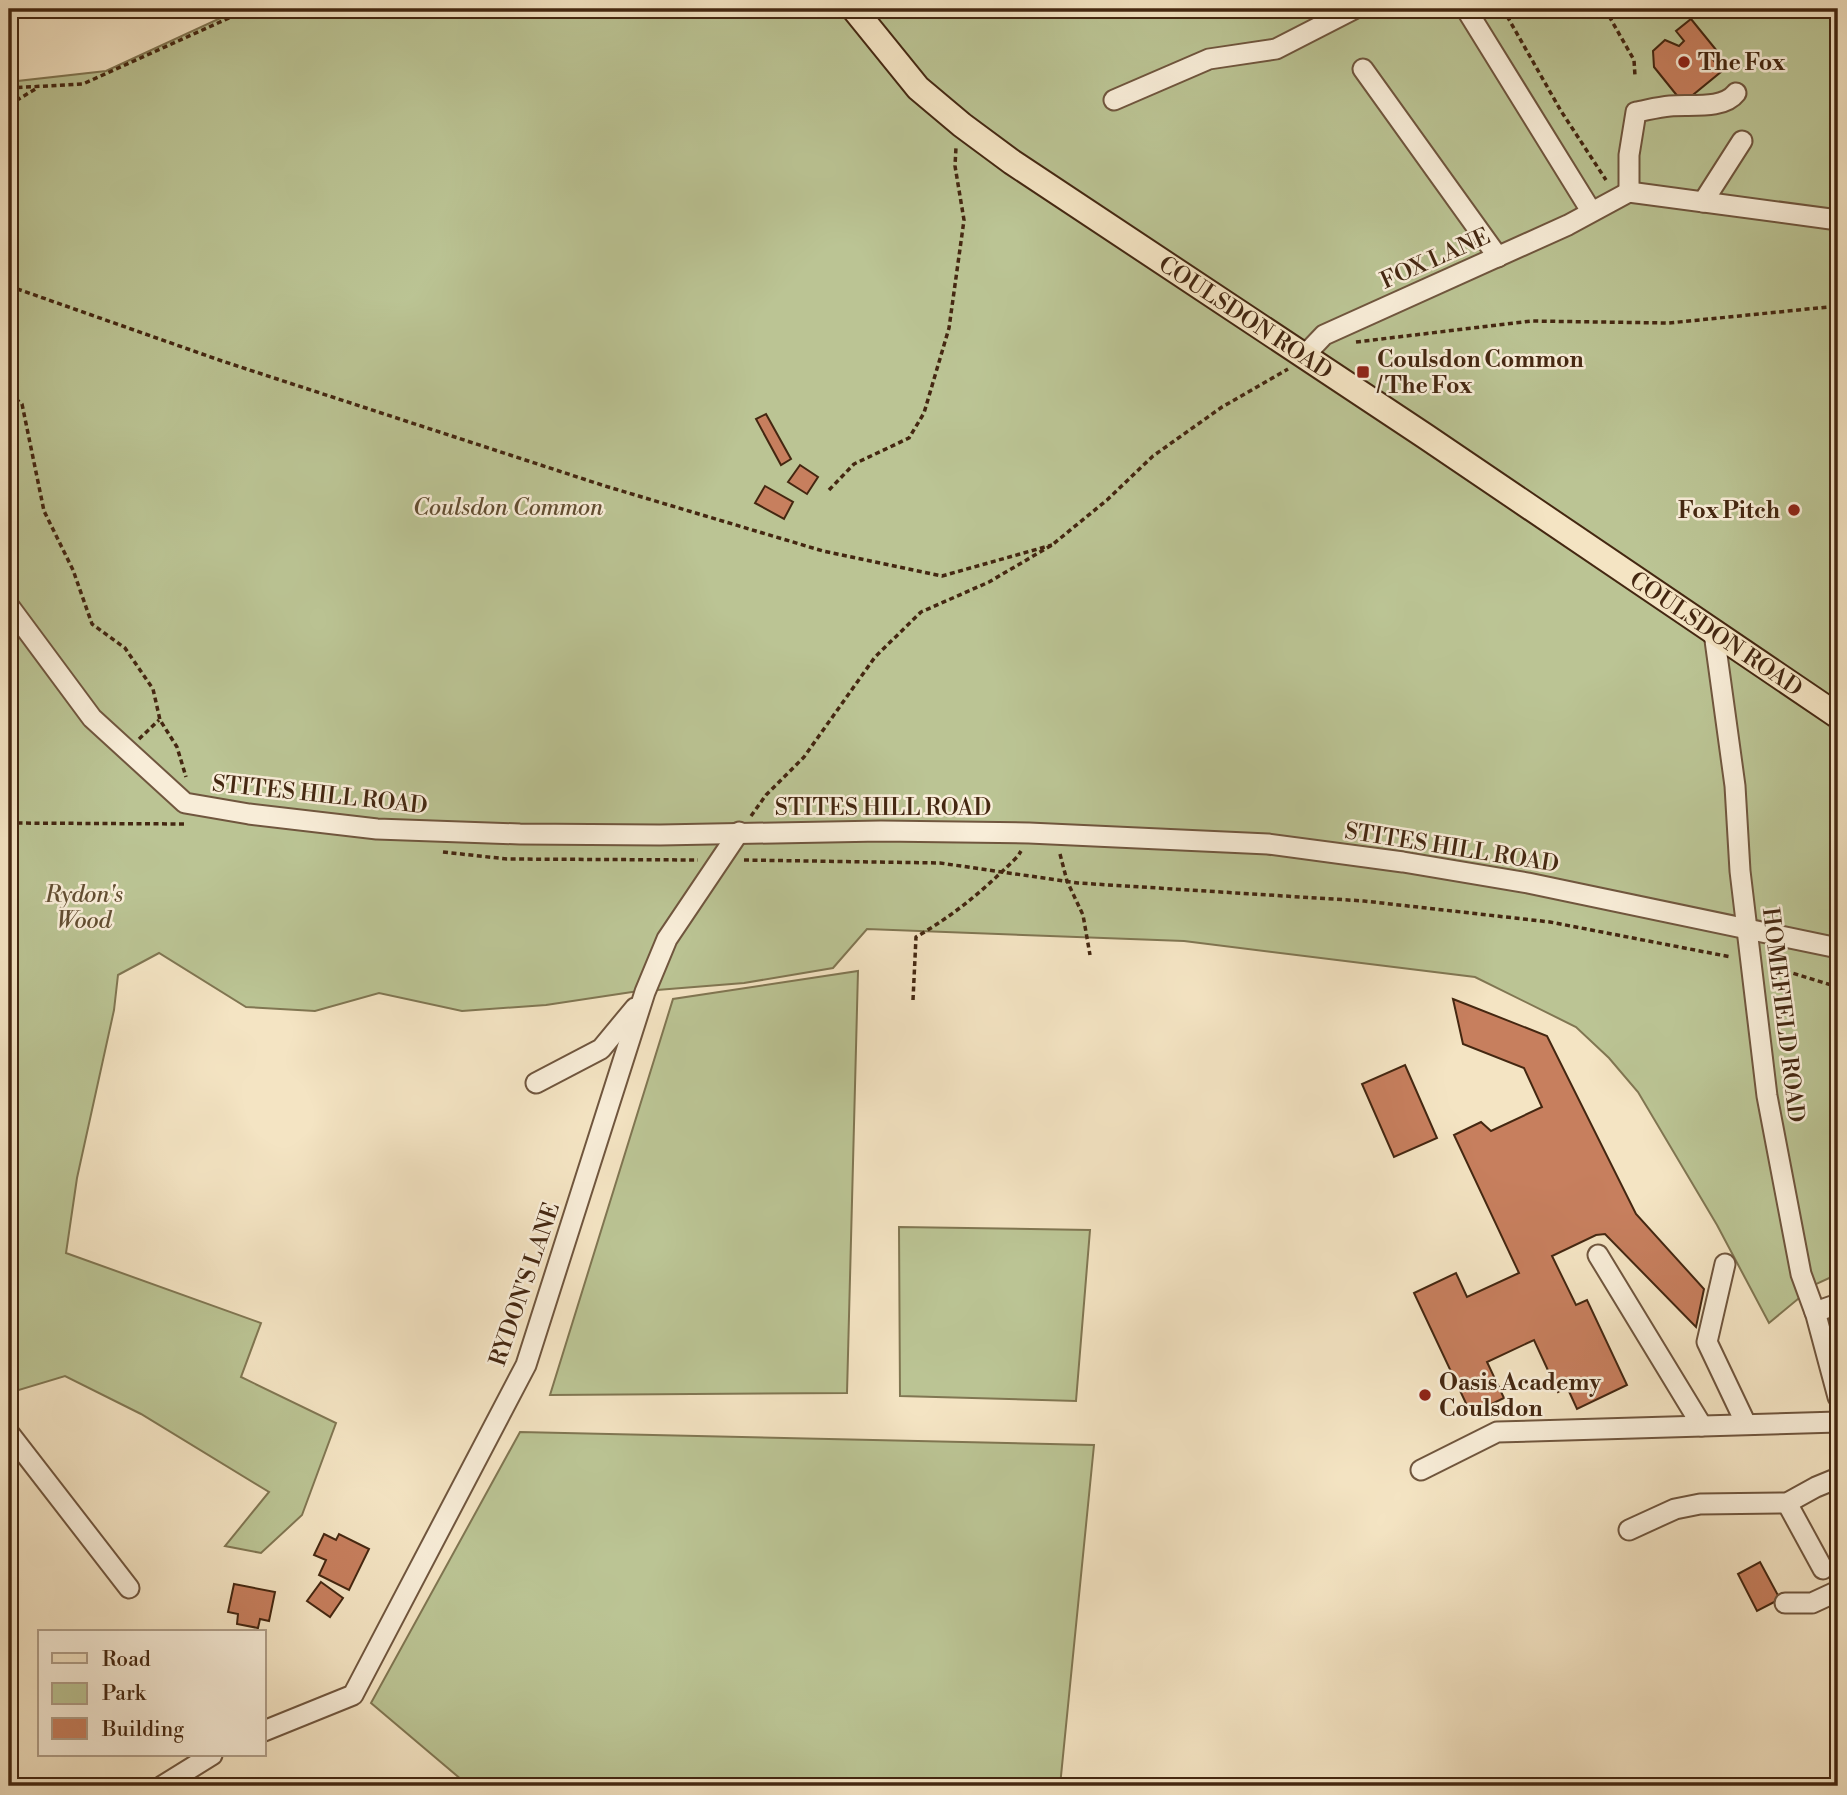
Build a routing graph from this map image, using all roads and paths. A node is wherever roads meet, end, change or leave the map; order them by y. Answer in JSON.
{"nodes":[{"id":1,"x":249,"y":9,"type":"edge"},
{"id":2,"x":854,"y":9,"type":"edge"},
{"id":3,"x":1354,"y":9,"type":"edge"},
{"id":4,"x":1466,"y":9,"type":"edge"},
{"id":5,"x":1503,"y":9,"type":"edge"},
{"id":6,"x":1605,"y":9,"type":"edge"},
{"id":7,"x":1363,"y":69,"type":"dead end"},
{"id":8,"x":1635,"y":76,"type":"dead end"},
{"id":9,"x":40,"y":86,"type":"junction"},
{"id":10,"x":9,"y":88,"type":"edge"},
{"id":11,"x":1736,"y":93,"type":"dead end"},
{"id":12,"x":1114,"y":100,"type":"dead end"},
{"id":13,"x":9,"y":105,"type":"edge"},
{"id":14,"x":962,"y":125,"type":"junction"},
{"id":15,"x":1742,"y":142,"type":"dead end"},
{"id":16,"x":1606,"y":180,"type":"dead end"},
{"id":17,"x":1629,"y":192,"type":"junction"},
{"id":18,"x":1703,"y":201,"type":"junction"},
{"id":19,"x":1591,"y":211,"type":"junction"},
{"id":20,"x":1838,"y":220,"type":"edge"},
{"id":21,"x":1498,"y":257,"type":"junction"},
{"id":22,"x":9,"y":286,"type":"edge"},
{"id":23,"x":1838,"y":306,"type":"edge"},
{"id":24,"x":1352,"y":343,"type":"dead end"},
{"id":25,"x":1304,"y":356,"type":"junction"},
{"id":26,"x":9,"y":393,"type":"edge"},
{"id":27,"x":829,"y":490,"type":"dead end"},
{"id":28,"x":1052,"y":545,"type":"junction"},
{"id":29,"x":9,"y":606,"type":"edge"},
{"id":30,"x":1714,"y":633,"type":"junction"},
{"id":31,"x":1838,"y":716,"type":"edge"},
{"id":32,"x":160,"y":720,"type":"junction"},
{"id":33,"x":127,"y":749,"type":"junction"},
{"id":34,"x":189,"y":787,"type":"dead end"},
{"id":35,"x":739,"y":832,"type":"junction"},
{"id":36,"x":1029,"y":833,"type":"junction"},
{"id":37,"x":1060,"y":834,"type":"junction"},
{"id":38,"x":720,"y":860,"type":"junction"},
{"id":39,"x":1002,"y":872,"type":"junction"},
{"id":40,"x":1067,"y":881,"type":"junction"},
{"id":41,"x":1748,"y":928,"type":"junction"},
{"id":42,"x":1838,"y":948,"type":"edge"},
{"id":43,"x":1090,"y":955,"type":"dead end"},
{"id":44,"x":1752,"y":961,"type":"junction"},
{"id":45,"x":1838,"y":986,"type":"edge"},
{"id":46,"x":642,"y":999,"type":"junction"},
{"id":47,"x":913,"y":1000,"type":"dead end"},
{"id":48,"x":536,"y":1083,"type":"dead end"},
{"id":49,"x":1598,"y":1255,"type":"dead end"},
{"id":50,"x":1725,"y":1264,"type":"dead end"},
{"id":51,"x":1838,"y":1304,"type":"edge"},
{"id":52,"x":1815,"y":1312,"type":"junction"},
{"id":53,"x":1838,"y":1397,"type":"edge"},
{"id":54,"x":1838,"y":1422,"type":"edge"},
{"id":55,"x":1745,"y":1424,"type":"junction"},
{"id":56,"x":1702,"y":1426,"type":"junction"},
{"id":57,"x":9,"y":1433,"type":"edge"},
{"id":58,"x":1421,"y":1470,"type":"dead end"},
{"id":59,"x":1838,"y":1478,"type":"edge"},
{"id":60,"x":1787,"y":1503,"type":"junction"},
{"id":61,"x":1629,"y":1530,"type":"dead end"},
{"id":62,"x":1824,"y":1569,"type":"dead end"},
{"id":63,"x":129,"y":1588,"type":"dead end"},
{"id":64,"x":1838,"y":1591,"type":"edge"},
{"id":65,"x":1785,"y":1603,"type":"dead end"},
{"id":66,"x":266,"y":1730,"type":"edge"},
{"id":67,"x":210,"y":1756,"type":"edge"},
{"id":68,"x":163,"y":1786,"type":"edge"}],
"edges":[{"from":1,"to":9,"type":"path"},
{"from":2,"to":14,"type":"main road","name":"COULSDON ROAD"},
{"from":3,"to":12,"type":"street"},
{"from":4,"to":19,"type":"street"},
{"from":5,"to":16,"type":"path"},
{"from":6,"to":8,"type":"path"},
{"from":7,"to":21,"type":"street"},
{"from":9,"to":10,"type":"path"},
{"from":9,"to":13,"type":"path"},
{"from":11,"to":17,"type":"street"},
{"from":14,"to":25,"type":"main road","name":"COULSDON ROAD"},
{"from":14,"to":27,"type":"path"},
{"from":15,"to":18,"type":"street"},
{"from":17,"to":18,"type":"street"},
{"from":17,"to":19,"type":"street","name":"FOX LANE"},
{"from":18,"to":20,"type":"street"},
{"from":19,"to":21,"type":"street","name":"FOX LANE"},
{"from":21,"to":25,"type":"street","name":"FOX LANE"},
{"from":22,"to":28,"type":"path"},
{"from":23,"to":24,"type":"path"},
{"from":25,"to":28,"type":"path"},
{"from":25,"to":30,"type":"main road","name":"COULSDON ROAD"},
{"from":26,"to":32,"type":"path"},
{"from":28,"to":35,"type":"path"},
{"from":29,"to":33,"type":"street","name":"STITES HILL ROAD"},
{"from":30,"to":31,"type":"main road","name":"COULSDON ROAD"},
{"from":30,"to":41,"type":"street","name":"HOMEFIELD ROAD"},
{"from":32,"to":33,"type":"path"},
{"from":32,"to":34,"type":"path"},
{"from":33,"to":35,"type":"street","name":"STITES HILL ROAD"},
{"from":35,"to":36,"type":"street","name":"STITES HILL ROAD"},
{"from":35,"to":38,"type":"street","name":"RYDON'S LANE"},
{"from":36,"to":37,"type":"street","name":"STITES HILL ROAD"},
{"from":36,"to":39,"type":"path"},
{"from":37,"to":40,"type":"path"},
{"from":37,"to":41,"type":"street","name":"STITES HILL ROAD"},
{"from":38,"to":39,"type":"path"},
{"from":38,"to":46,"type":"street","name":"RYDON'S LANE"},
{"from":39,"to":40,"type":"path"},
{"from":39,"to":47,"type":"path"},
{"from":40,"to":43,"type":"path"},
{"from":40,"to":44,"type":"path"},
{"from":41,"to":42,"type":"street","name":"STITES HILL ROAD"},
{"from":41,"to":44,"type":"street","name":"HOMEFIELD ROAD"},
{"from":44,"to":45,"type":"path"},
{"from":44,"to":52,"type":"street","name":"HOMEFIELD ROAD"},
{"from":46,"to":48,"type":"street"},
{"from":46,"to":66,"type":"street","name":"RYDON'S LANE"},
{"from":49,"to":56,"type":"street"},
{"from":50,"to":55,"type":"street"},
{"from":51,"to":52,"type":"street"},
{"from":52,"to":53,"type":"street","name":"HOMEFIELD ROAD"},
{"from":54,"to":55,"type":"street"},
{"from":55,"to":56,"type":"street"},
{"from":56,"to":58,"type":"street"},
{"from":57,"to":63,"type":"street"},
{"from":59,"to":60,"type":"street"},
{"from":60,"to":61,"type":"street"},
{"from":60,"to":62,"type":"street"},
{"from":64,"to":65,"type":"street"},
{"from":67,"to":68,"type":"street"}]}
